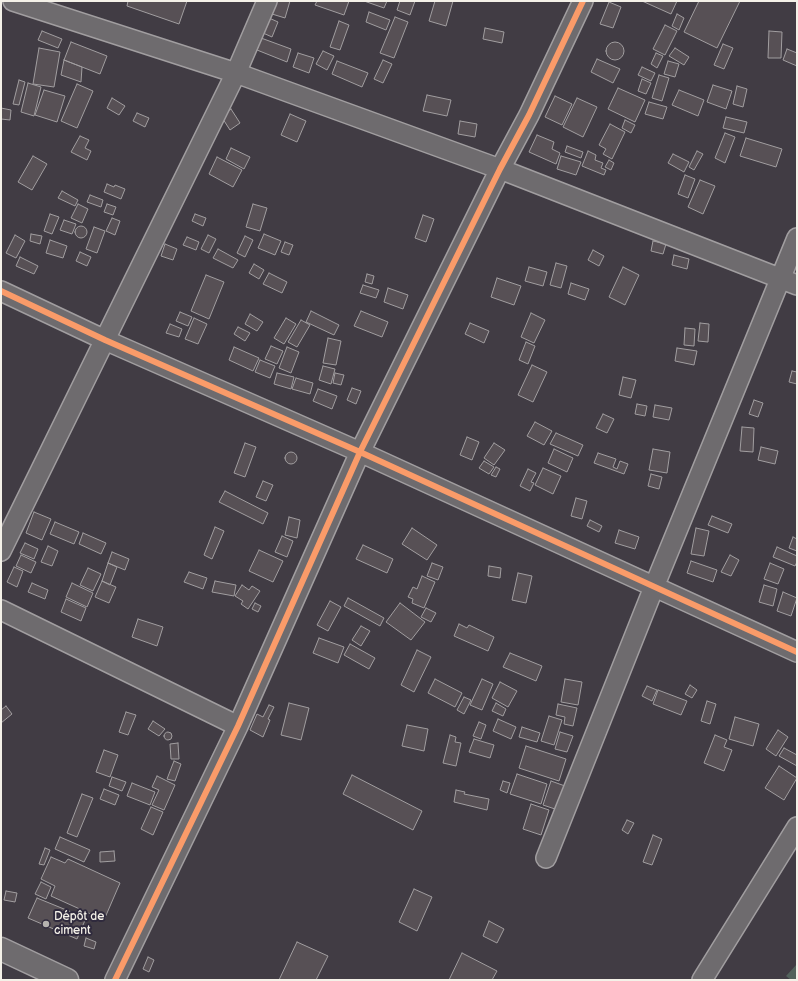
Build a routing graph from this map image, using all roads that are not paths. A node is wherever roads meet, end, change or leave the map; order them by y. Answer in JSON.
{"nodes":[{"id":1,"x":13,"y":1,"type":"edge"},
{"id":2,"x":267,"y":1,"type":"edge"},
{"id":3,"x":583,"y":1,"type":"edge"},
{"id":4,"x":236,"y":74,"type":"junction"},
{"id":5,"x":500,"y":169,"type":"junction"},
{"id":6,"x":797,"y":238,"type":"edge"},
{"id":7,"x":789,"y":282,"type":"edge"},
{"id":8,"x":1,"y":291,"type":"edge"},
{"id":9,"x":105,"y":340,"type":"junction"},
{"id":10,"x":360,"y":452,"type":"junction"},
{"id":11,"x":1,"y":552,"type":"edge"},
{"id":12,"x":654,"y":587,"type":"junction"},
{"id":13,"x":1,"y":610,"type":"edge"},
{"id":14,"x":797,"y":652,"type":"edge"},
{"id":15,"x":238,"y":726,"type":"junction"},
{"id":16,"x":797,"y":827,"type":"edge"},
{"id":17,"x":546,"y":858,"type":"dead end"},
{"id":18,"x":1,"y":949,"type":"edge"},
{"id":19,"x":67,"y":980,"type":"edge"},
{"id":20,"x":115,"y":980,"type":"edge"},
{"id":21,"x":702,"y":980,"type":"edge"}],
"edges":[{"from":1,"to":4,"type":"street"},
{"from":2,"to":4,"type":"street"},
{"from":3,"to":5,"type":"street"},
{"from":4,"to":5,"type":"street"},
{"from":4,"to":9,"type":"street"},
{"from":5,"to":7,"type":"street"},
{"from":5,"to":10,"type":"street"},
{"from":6,"to":7,"type":"street"},
{"from":7,"to":12,"type":"street"},
{"from":8,"to":9,"type":"street"},
{"from":9,"to":10,"type":"street"},
{"from":9,"to":11,"type":"street"},
{"from":10,"to":12,"type":"street"},
{"from":10,"to":15,"type":"street"},
{"from":12,"to":14,"type":"street"},
{"from":12,"to":17,"type":"street"},
{"from":13,"to":15,"type":"street"},
{"from":15,"to":20,"type":"street"},
{"from":16,"to":21,"type":"street"},
{"from":18,"to":19,"type":"main road"}]}
